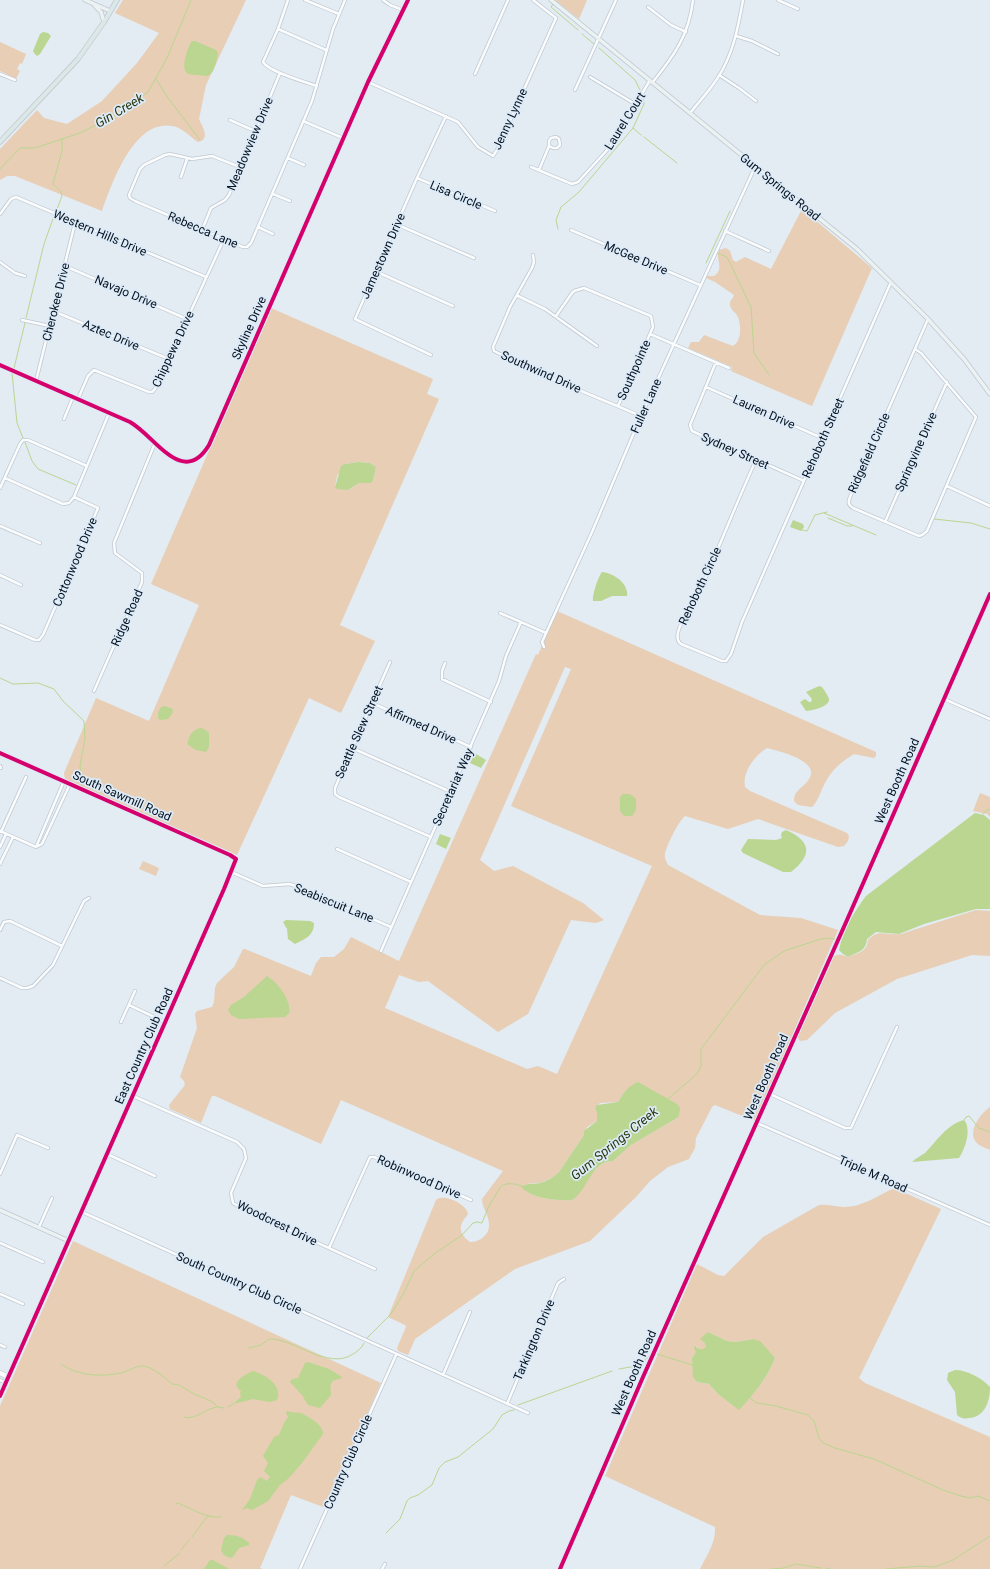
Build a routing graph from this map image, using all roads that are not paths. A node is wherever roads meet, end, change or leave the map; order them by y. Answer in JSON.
{"nodes":[{"id":1,"x":85,"y":0,"type":"edge"},
{"id":2,"x":117,"y":0,"type":"edge"},
{"id":3,"x":288,"y":0,"type":"edge"},
{"id":4,"x":305,"y":0,"type":"edge"},
{"id":5,"x":346,"y":0,"type":"edge"},
{"id":6,"x":383,"y":0,"type":"edge"},
{"id":7,"x":408,"y":0,"type":"edge"},
{"id":8,"x":508,"y":0,"type":"edge"},
{"id":9,"x":533,"y":0,"type":"edge"},
{"id":10,"x":551,"y":0,"type":"edge"},
{"id":11,"x":616,"y":0,"type":"edge"},
{"id":12,"x":693,"y":0,"type":"edge"},
{"id":13,"x":743,"y":0,"type":"edge"},
{"id":14,"x":778,"y":0,"type":"edge"},
{"id":15,"x":91,"y":3,"type":"junction"},
{"id":16,"x":648,"y":6,"type":"dead end"},
{"id":17,"x":798,"y":9,"type":"dead end"},
{"id":18,"x":110,"y":11,"type":"junction"},
{"id":19,"x":403,"y":11,"type":"junction"},
{"id":20,"x":339,"y":14,"type":"junction"},
{"id":21,"x":104,"y":22,"type":"junction"},
{"id":22,"x":278,"y":29,"type":"junction"},
{"id":23,"x":686,"y":32,"type":"junction"},
{"id":24,"x":736,"y":36,"type":"junction"},
{"id":25,"x":599,"y":38,"type":"junction"},
{"id":26,"x":326,"y":50,"type":"junction"},
{"id":27,"x":778,"y":54,"type":"dead end"},
{"id":28,"x":280,"y":72,"type":"junction"},
{"id":29,"x":0,"y":74,"type":"edge"},
{"id":30,"x":475,"y":74,"type":"dead end"},
{"id":31,"x":719,"y":75,"type":"junction"},
{"id":32,"x":590,"y":77,"type":"dead end"},
{"id":33,"x":15,"y":80,"type":"dead end"},
{"id":34,"x":368,"y":82,"type":"junction"},
{"id":35,"x":651,"y":82,"type":"junction"},
{"id":36,"x":317,"y":86,"type":"junction"},
{"id":37,"x":575,"y":90,"type":"dead end"},
{"id":38,"x":756,"y":101,"type":"dead end"},
{"id":39,"x":635,"y":104,"type":"junction"},
{"id":40,"x":690,"y":113,"type":"junction"},
{"id":41,"x":446,"y":116,"type":"junction"},
{"id":42,"x":230,"y":120,"type":"dead end"},
{"id":43,"x":303,"y":121,"type":"junction"},
{"id":44,"x":255,"y":131,"type":"junction"},
{"id":45,"x":343,"y":138,"type":"junction"},
{"id":46,"x":0,"y":142,"type":"edge"},
{"id":47,"x":549,"y":146,"type":"junction"},
{"id":48,"x":288,"y":158,"type":"junction"},
{"id":49,"x":187,"y":159,"type":"junction"},
{"id":50,"x":304,"y":165,"type":"dead end"},
{"id":51,"x":240,"y":167,"type":"junction"},
{"id":52,"x":531,"y":167,"type":"dead end"},
{"id":53,"x":755,"y":167,"type":"junction"},
{"id":54,"x":539,"y":170,"type":"junction"},
{"id":55,"x":181,"y":176,"type":"dead end"},
{"id":56,"x":417,"y":178,"type":"junction"},
{"id":57,"x":272,"y":194,"type":"junction"},
{"id":58,"x":290,"y":201,"type":"dead end"},
{"id":59,"x":495,"y":211,"type":"dead end"},
{"id":60,"x":0,"y":214,"type":"edge"},
{"id":61,"x":75,"y":223,"type":"junction"},
{"id":62,"x":397,"y":225,"type":"junction"},
{"id":63,"x":258,"y":228,"type":"junction"},
{"id":64,"x":202,"y":230,"type":"junction"},
{"id":65,"x":571,"y":230,"type":"dead end"},
{"id":66,"x":725,"y":230,"type":"junction"},
{"id":67,"x":273,"y":234,"type":"dead end"},
{"id":68,"x":224,"y":240,"type":"junction"},
{"id":69,"x":769,"y":251,"type":"dead end"},
{"id":70,"x":533,"y":255,"type":"dead end"},
{"id":71,"x":474,"y":258,"type":"dead end"},
{"id":72,"x":0,"y":262,"type":"edge"},
{"id":73,"x":65,"y":266,"type":"junction"},
{"id":74,"x":376,"y":272,"type":"junction"},
{"id":75,"x":25,"y":276,"type":"dead end"},
{"id":76,"x":206,"y":277,"type":"junction"},
{"id":77,"x":891,"y":282,"type":"junction"},
{"id":78,"x":700,"y":285,"type":"junction"},
{"id":79,"x":518,"y":296,"type":"junction"},
{"id":80,"x":453,"y":306,"type":"dead end"},
{"id":81,"x":53,"y":311,"type":"junction"},
{"id":82,"x":556,"y":316,"type":"junction"},
{"id":83,"x":188,"y":319,"type":"junction"},
{"id":84,"x":928,"y":319,"type":"junction"},
{"id":85,"x":22,"y":320,"type":"dead end"},
{"id":86,"x":50,"y":326,"type":"junction"},
{"id":87,"x":650,"y":334,"type":"junction"},
{"id":88,"x":673,"y":344,"type":"junction"},
{"id":89,"x":597,"y":346,"type":"dead end"},
{"id":90,"x":915,"y":349,"type":"junction"},
{"id":91,"x":432,"y":355,"type":"dead end"},
{"id":92,"x":169,"y":359,"type":"junction"},
{"id":93,"x":716,"y":362,"type":"junction"},
{"id":94,"x":0,"y":365,"type":"edge"},
{"id":95,"x":729,"y":368,"type":"dead end"},
{"id":96,"x":36,"y":381,"type":"junction"},
{"id":97,"x":947,"y":382,"type":"junction"},
{"id":98,"x":706,"y":387,"type":"junction"},
{"id":99,"x":990,"y":394,"type":"edge"},
{"id":100,"x":73,"y":397,"type":"junction"},
{"id":101,"x":78,"y":399,"type":"junction"},
{"id":102,"x":618,"y":406,"type":"junction"},
{"id":103,"x":109,"y":413,"type":"junction"},
{"id":104,"x":641,"y":416,"type":"junction"},
{"id":105,"x":64,"y":420,"type":"dead end"},
{"id":106,"x":822,"y":438,"type":"junction"},
{"id":107,"x":155,"y":443,"type":"junction"},
{"id":108,"x":756,"y":460,"type":"junction"},
{"id":109,"x":87,"y":466,"type":"junction"},
{"id":110,"x":5,"y":478,"type":"junction"},
{"id":111,"x":804,"y":481,"type":"junction"},
{"id":112,"x":947,"y":486,"type":"junction"},
{"id":113,"x":0,"y":488,"type":"edge"},
{"id":114,"x":74,"y":497,"type":"junction"},
{"id":115,"x":990,"y":506,"type":"edge"},
{"id":116,"x":885,"y":522,"type":"junction"},
{"id":117,"x":0,"y":526,"type":"edge"},
{"id":118,"x":40,"y":543,"type":"dead end"},
{"id":119,"x":0,"y":575,"type":"edge"},
{"id":120,"x":21,"y":585,"type":"dead end"},
{"id":121,"x":754,"y":593,"type":"joint"},
{"id":122,"x":990,"y":594,"type":"edge"},
{"id":123,"x":500,"y":613,"type":"dead end"},
{"id":124,"x":521,"y":622,"type":"junction"},
{"id":125,"x":0,"y":625,"type":"edge"},
{"id":126,"x":546,"y":633,"type":"junction"},
{"id":127,"x":544,"y":647,"type":"dead end"},
{"id":128,"x":390,"y":662,"type":"dead end"},
{"id":129,"x":446,"y":663,"type":"dead end"},
{"id":130,"x":94,"y":691,"type":"dead end"},
{"id":131,"x":944,"y":699,"type":"junction"},
{"id":132,"x":490,"y":702,"type":"junction"},
{"id":133,"x":372,"y":703,"type":"junction"},
{"id":134,"x":990,"y":719,"type":"edge"},
{"id":135,"x":471,"y":747,"type":"junction"},
{"id":136,"x":352,"y":748,"type":"junction"},
{"id":137,"x":0,"y":753,"type":"edge"},
{"id":138,"x":26,"y":777,"type":"dead end"},
{"id":139,"x":64,"y":781,"type":"junction"},
{"id":140,"x":70,"y":784,"type":"junction"},
{"id":141,"x":451,"y":792,"type":"junction"},
{"id":142,"x":1,"y":831,"type":"edge"},
{"id":143,"x":6,"y":834,"type":"junction"},
{"id":144,"x":13,"y":837,"type":"junction"},
{"id":145,"x":431,"y":838,"type":"junction"},
{"id":146,"x":0,"y":847,"type":"edge"},
{"id":147,"x":36,"y":847,"type":"junction"},
{"id":148,"x":337,"y":849,"type":"dead end"},
{"id":149,"x":236,"y":859,"type":"joint"},
{"id":150,"x":0,"y":864,"type":"edge"},
{"id":151,"x":231,"y":872,"type":"junction"},
{"id":152,"x":411,"y":882,"type":"junction"},
{"id":153,"x":89,"y":898,"type":"dead end"},
{"id":154,"x":391,"y":927,"type":"junction"},
{"id":155,"x":0,"y":930,"type":"edge"},
{"id":156,"x":62,"y":946,"type":"junction"},
{"id":157,"x":381,"y":951,"type":"dead end"},
{"id":158,"x":0,"y":978,"type":"edge"},
{"id":159,"x":135,"y":991,"type":"dead end"},
{"id":160,"x":129,"y":1005,"type":"junction"},
{"id":161,"x":121,"y":1022,"type":"dead end"},
{"id":162,"x":166,"y":1022,"type":"junction"},
{"id":163,"x":897,"y":1028,"type":"dead end"},
{"id":164,"x":770,"y":1094,"type":"junction"},
{"id":165,"x":133,"y":1096,"type":"junction"},
{"id":166,"x":757,"y":1122,"type":"junction"},
{"id":167,"x":48,"y":1148,"type":"dead end"},
{"id":168,"x":107,"y":1154,"type":"junction"},
{"id":169,"x":0,"y":1174,"type":"edge"},
{"id":170,"x":155,"y":1176,"type":"dead end"},
{"id":171,"x":52,"y":1198,"type":"dead end"},
{"id":172,"x":470,"y":1200,"type":"dead end"},
{"id":173,"x":0,"y":1210,"type":"edge"},
{"id":174,"x":82,"y":1212,"type":"junction"},
{"id":175,"x":990,"y":1225,"type":"edge"},
{"id":176,"x":39,"y":1227,"type":"junction"},
{"id":177,"x":69,"y":1241,"type":"junction"},
{"id":178,"x":0,"y":1243,"type":"edge"},
{"id":179,"x":329,"y":1248,"type":"junction"},
{"id":180,"x":43,"y":1262,"type":"dead end"},
{"id":181,"x":376,"y":1269,"type":"dead end"},
{"id":182,"x":564,"y":1279,"type":"dead end"},
{"id":183,"x":0,"y":1294,"type":"edge"},
{"id":184,"x":24,"y":1304,"type":"dead end"},
{"id":185,"x":470,"y":1312,"type":"dead end"},
{"id":186,"x":0,"y":1345,"type":"edge"},
{"id":187,"x":5,"y":1347,"type":"dead end"},
{"id":188,"x":396,"y":1355,"type":"junction"},
{"id":189,"x":0,"y":1373,"type":"edge"},
{"id":190,"x":443,"y":1375,"type":"junction"},
{"id":191,"x":8,"y":1377,"type":"junction"},
{"id":192,"x":0,"y":1380,"type":"edge"},
{"id":193,"x":6,"y":1383,"type":"junction"},
{"id":194,"x":0,"y":1396,"type":"edge"},
{"id":195,"x":507,"y":1404,"type":"junction"},
{"id":196,"x":528,"y":1413,"type":"dead end"},
{"id":197,"x":385,"y":1564,"type":"dead end"},
{"id":198,"x":300,"y":1569,"type":"edge"},
{"id":199,"x":382,"y":1569,"type":"edge"},
{"id":200,"x":560,"y":1569,"type":"edge"}],
"edges":[{"from":1,"to":15,"type":"street"},
{"from":2,"to":18,"type":"main road"},
{"from":3,"to":22,"type":"street"},
{"from":4,"to":20,"type":"street"},
{"from":5,"to":20,"type":"street","name":"Rebecca Lane"},
{"from":6,"to":19,"type":"street"},
{"from":7,"to":19,"type":"street","name":"Skyline Drive"},
{"from":8,"to":30,"type":"street"},
{"from":9,"to":41,"type":"street","name":"Jenny Lynne"},
{"from":10,"to":25,"type":"street","name":"Gum Springs Road"},
{"from":11,"to":25,"type":"street"},
{"from":12,"to":23,"type":"street","name":"Laurel Court"},
{"from":13,"to":24,"type":"street"},
{"from":14,"to":17,"type":"street"},
{"from":15,"to":18,"type":"street"},
{"from":15,"to":21,"type":"street"},
{"from":16,"to":23,"type":"street"},
{"from":18,"to":21,"type":"main road"},
{"from":19,"to":34,"type":"street","name":"Skyline Drive"},
{"from":20,"to":26,"type":"street","name":"Rebecca Lane"},
{"from":21,"to":46,"type":"main road"},
{"from":22,"to":26,"type":"street"},
{"from":22,"to":28,"type":"street"},
{"from":23,"to":35,"type":"street","name":"Laurel Court"},
{"from":24,"to":27,"type":"street"},
{"from":24,"to":31,"type":"street"},
{"from":25,"to":35,"type":"street","name":"Gum Springs Road"},
{"from":25,"to":37,"type":"street"},
{"from":26,"to":36,"type":"street","name":"Rebecca Lane"},
{"from":28,"to":36,"type":"street"},
{"from":28,"to":44,"type":"street","name":"Meadowview Drive"},
{"from":29,"to":33,"type":"street"},
{"from":31,"to":38,"type":"street"},
{"from":31,"to":40,"type":"street"},
{"from":32,"to":39,"type":"street"},
{"from":34,"to":41,"type":"street","name":"Jenny Lynne"},
{"from":34,"to":45,"type":"street","name":"Skyline Drive"},
{"from":35,"to":39,"type":"street","name":"Laurel Court"},
{"from":35,"to":40,"type":"street","name":"Gum Springs Road"},
{"from":36,"to":43,"type":"street","name":"Rebecca Lane"},
{"from":39,"to":54,"type":"street","name":"Laurel Court"},
{"from":40,"to":53,"type":"street","name":"Gum Springs Road"},
{"from":41,"to":56,"type":"street","name":"Jamestown Drive"},
{"from":42,"to":44,"type":"street"},
{"from":43,"to":45,"type":"street"},
{"from":43,"to":48,"type":"street","name":"Rebecca Lane"},
{"from":44,"to":51,"type":"street","name":"Meadowview Drive"},
{"from":45,"to":107,"type":"street","name":"Skyline Drive"},
{"from":47,"to":47,"type":"street"},
{"from":47,"to":54,"type":"street"},
{"from":48,"to":50,"type":"street"},
{"from":48,"to":57,"type":"street","name":"Rebecca Lane"},
{"from":49,"to":51,"type":"street","name":"Rebecca Lane"},
{"from":49,"to":55,"type":"street"},
{"from":49,"to":64,"type":"street","name":"Rebecca Lane"},
{"from":51,"to":64,"type":"street","name":"Meadowview Drive"},
{"from":52,"to":54,"type":"street","name":"Laurel Court"},
{"from":53,"to":66,"type":"street","name":"Fuller Lane"},
{"from":53,"to":77,"type":"street","name":"Gum Springs Road"},
{"from":56,"to":59,"type":"street","name":"Lisa Circle"},
{"from":56,"to":62,"type":"street","name":"Jamestown Drive"},
{"from":57,"to":58,"type":"street"},
{"from":57,"to":63,"type":"street","name":"Rebecca Lane"},
{"from":60,"to":61,"type":"street","name":"Western Hills Drive"},
{"from":61,"to":73,"type":"street","name":"Cherokee Drive"},
{"from":61,"to":76,"type":"street","name":"Western Hills Drive"},
{"from":62,"to":71,"type":"street"},
{"from":62,"to":74,"type":"street","name":"Jamestown Drive"},
{"from":63,"to":67,"type":"street"},
{"from":63,"to":68,"type":"street","name":"Rebecca Lane"},
{"from":64,"to":68,"type":"street","name":"Rebecca Lane"},
{"from":65,"to":78,"type":"street","name":"McGee Drive"},
{"from":66,"to":69,"type":"street"},
{"from":66,"to":78,"type":"street","name":"Fuller Lane"},
{"from":68,"to":76,"type":"street","name":"Chippewa Drive"},
{"from":70,"to":79,"type":"street","name":"Southwind Drive"},
{"from":72,"to":75,"type":"street"},
{"from":73,"to":81,"type":"street","name":"Cherokee Drive"},
{"from":73,"to":83,"type":"street","name":"Navajo Drive"},
{"from":74,"to":80,"type":"street"},
{"from":74,"to":91,"type":"street","name":"Jamestown Drive"},
{"from":76,"to":83,"type":"street","name":"Chippewa Drive"},
{"from":77,"to":84,"type":"street","name":"Gum Springs Road"},
{"from":77,"to":106,"type":"street","name":"Rehoboth Street"},
{"from":78,"to":88,"type":"street","name":"Fuller Lane"},
{"from":79,"to":82,"type":"street"},
{"from":79,"to":102,"type":"street","name":"Southwind Drive"},
{"from":81,"to":86,"type":"street","name":"Cherokee Drive"},
{"from":81,"to":92,"type":"street","name":"Aztec Drive"},
{"from":82,"to":87,"type":"street"},
{"from":82,"to":89,"type":"street"},
{"from":83,"to":92,"type":"street","name":"Chippewa Drive"},
{"from":84,"to":90,"type":"street","name":"Ridgefield Circle"},
{"from":84,"to":99,"type":"street","name":"Gum Springs Road"},
{"from":85,"to":86,"type":"street"},
{"from":86,"to":96,"type":"street","name":"Cherokee Drive"},
{"from":87,"to":88,"type":"street"},
{"from":87,"to":102,"type":"street","name":"Southpointe"},
{"from":88,"to":93,"type":"street"},
{"from":88,"to":104,"type":"street","name":"Fuller Lane"},
{"from":90,"to":97,"type":"street"},
{"from":90,"to":116,"type":"street","name":"Ridgefield Circle"},
{"from":92,"to":101,"type":"street","name":"Chippewa Drive"},
{"from":93,"to":95,"type":"street"},
{"from":93,"to":98,"type":"street","name":"Sydney Street"},
{"from":94,"to":96,"type":"street","name":"Skyline Drive"},
{"from":96,"to":100,"type":"street","name":"Skyline Drive"},
{"from":97,"to":112,"type":"street","name":"Ridgefield Circle"},
{"from":97,"to":116,"type":"street","name":"Springvine Drive"},
{"from":98,"to":106,"type":"street","name":"Lauren Drive"},
{"from":98,"to":108,"type":"street","name":"Sydney Street"},
{"from":100,"to":101,"type":"street","name":"Skyline Drive"},
{"from":100,"to":105,"type":"street"},
{"from":101,"to":103,"type":"street","name":"Skyline Drive"},
{"from":102,"to":104,"type":"street","name":"Southwind Drive"},
{"from":103,"to":107,"type":"street","name":"Skyline Drive"},
{"from":103,"to":109,"type":"street"},
{"from":104,"to":126,"type":"street","name":"Fuller Lane"},
{"from":106,"to":111,"type":"street","name":"Rehoboth Street"},
{"from":107,"to":130,"type":"street","name":"Ridge Road"},
{"from":108,"to":111,"type":"street","name":"Sydney Street"},
{"from":108,"to":121,"type":"street","name":"Rehoboth Circle"},
{"from":109,"to":110,"type":"street"},
{"from":109,"to":114,"type":"street"},
{"from":110,"to":113,"type":"street"},
{"from":110,"to":114,"type":"street"},
{"from":111,"to":121,"type":"street","name":"Rehoboth Street"},
{"from":112,"to":115,"type":"street"},
{"from":112,"to":116,"type":"street","name":"Ridgefield Circle"},
{"from":114,"to":125,"type":"street","name":"Cottonwood Drive"},
{"from":117,"to":118,"type":"street"},
{"from":119,"to":120,"type":"street"},
{"from":122,"to":131,"type":"street","name":"West Booth Road"},
{"from":123,"to":124,"type":"street"},
{"from":124,"to":126,"type":"street"},
{"from":124,"to":132,"type":"street","name":"Secretariat Way"},
{"from":126,"to":127,"type":"street","name":"Fuller Lane"},
{"from":128,"to":133,"type":"street","name":"Seattle Slew Street"},
{"from":129,"to":132,"type":"street"},
{"from":131,"to":134,"type":"street"},
{"from":131,"to":164,"type":"street","name":"West Booth Road"},
{"from":132,"to":135,"type":"street","name":"Secretariat Way"},
{"from":133,"to":135,"type":"street","name":"Affirmed Drive"},
{"from":133,"to":136,"type":"street","name":"Seattle Slew Street"},
{"from":135,"to":141,"type":"street","name":"Secretariat Way"},
{"from":136,"to":141,"type":"street"},
{"from":136,"to":145,"type":"street","name":"Seattle Slew Street"},
{"from":137,"to":139,"type":"street","name":"South Sawmill Road"},
{"from":138,"to":142,"type":"street"},
{"from":139,"to":140,"type":"street","name":"South Sawmill Road"},
{"from":139,"to":147,"type":"street"},
{"from":140,"to":147,"type":"street"},
{"from":140,"to":149,"type":"street","name":"South Sawmill Road"},
{"from":141,"to":145,"type":"street","name":"Secretariat Way"},
{"from":142,"to":143,"type":"street"},
{"from":143,"to":144,"type":"street"},
{"from":143,"to":146,"type":"street"},
{"from":144,"to":147,"type":"street"},
{"from":144,"to":150,"type":"street"},
{"from":145,"to":152,"type":"street","name":"Secretariat Way"},
{"from":148,"to":152,"type":"street"},
{"from":149,"to":151,"type":"street","name":"East Country Club Road"},
{"from":151,"to":154,"type":"street","name":"Seabiscuit Lane"},
{"from":151,"to":162,"type":"street","name":"East Country Club Road"},
{"from":152,"to":154,"type":"street","name":"Secretariat Way"},
{"from":153,"to":156,"type":"street"},
{"from":154,"to":157,"type":"street","name":"Secretariat Way"},
{"from":155,"to":156,"type":"street"},
{"from":156,"to":158,"type":"street"},
{"from":159,"to":160,"type":"street"},
{"from":160,"to":161,"type":"street"},
{"from":160,"to":162,"type":"street"},
{"from":162,"to":165,"type":"street","name":"East Country Club Road"},
{"from":163,"to":164,"type":"street"},
{"from":164,"to":166,"type":"street","name":"West Booth Road"},
{"from":165,"to":168,"type":"street","name":"East Country Club Road"},
{"from":165,"to":179,"type":"street","name":"Woodcrest Drive"},
{"from":166,"to":175,"type":"street","name":"Triple M Road"},
{"from":166,"to":200,"type":"street","name":"West Booth Road"},
{"from":167,"to":169,"type":"street"},
{"from":168,"to":170,"type":"street"},
{"from":168,"to":174,"type":"street","name":"East Country Club Road"},
{"from":171,"to":176,"type":"street"},
{"from":172,"to":179,"type":"street","name":"Robinwood Drive"},
{"from":173,"to":176,"type":"street"},
{"from":174,"to":177,"type":"street","name":"East Country Club Road"},
{"from":174,"to":188,"type":"street","name":"South Country Club Circle"},
{"from":176,"to":177,"type":"street"},
{"from":177,"to":191,"type":"street","name":"East Country Club Road"},
{"from":178,"to":180,"type":"street"},
{"from":179,"to":181,"type":"street","name":"Woodcrest Drive"},
{"from":182,"to":195,"type":"street","name":"Tarkington Drive"},
{"from":183,"to":184,"type":"street"},
{"from":185,"to":190,"type":"street"},
{"from":186,"to":187,"type":"street"},
{"from":188,"to":190,"type":"street","name":"South Country Club Circle"},
{"from":188,"to":198,"type":"street","name":"Country Club Circle"},
{"from":189,"to":191,"type":"street"},
{"from":190,"to":195,"type":"street","name":"South Country Club Circle"},
{"from":191,"to":193,"type":"street","name":"East Country Club Road"},
{"from":192,"to":193,"type":"street"},
{"from":193,"to":194,"type":"street","name":"East Country Club Road"},
{"from":195,"to":196,"type":"street","name":"South Country Club Circle"},
{"from":197,"to":199,"type":"street"}]}
